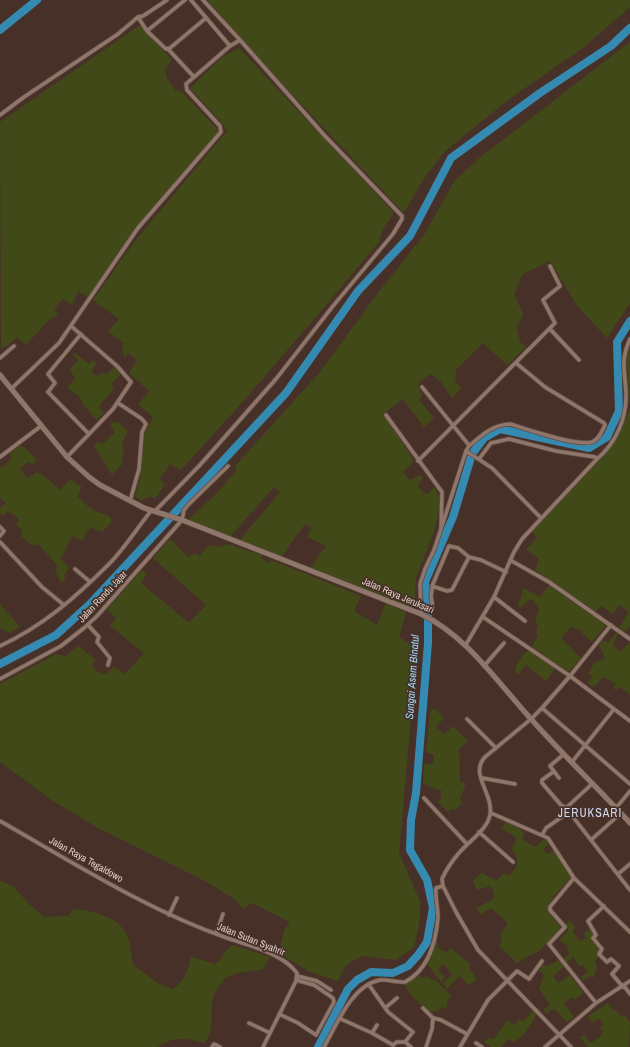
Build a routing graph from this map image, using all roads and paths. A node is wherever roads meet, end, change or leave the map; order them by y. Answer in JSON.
{"nodes":[{"id":1,"x":167,"y":0,"type":"edge"},
{"id":2,"x":185,"y":0,"type":"edge"},
{"id":3,"x":191,"y":0,"type":"edge"},
{"id":4,"x":203,"y":0,"type":"edge"},
{"id":5,"x":206,"y":18,"type":"junction"},
{"id":6,"x":139,"y":19,"type":"junction"},
{"id":7,"x":147,"y":31,"type":"junction"},
{"id":8,"x":240,"y":40,"type":"junction"},
{"id":9,"x":233,"y":44,"type":"junction"},
{"id":10,"x":168,"y":49,"type":"junction"},
{"id":11,"x":194,"y":77,"type":"junction"},
{"id":12,"x":0,"y":115,"type":"edge"},
{"id":13,"x":550,"y":266,"type":"dead end"},
{"id":14,"x":70,"y":326,"type":"junction"},
{"id":15,"x":550,"y":329,"type":"junction"},
{"id":16,"x":82,"y":334,"type":"junction"},
{"id":17,"x":630,"y":339,"type":"edge"},
{"id":18,"x":14,"y":346,"type":"dead end"},
{"id":19,"x":0,"y":358,"type":"edge"},
{"id":20,"x":578,"y":360,"type":"dead end"},
{"id":21,"x":516,"y":363,"type":"junction"},
{"id":22,"x":1,"y":378,"type":"edge"},
{"id":23,"x":422,"y":386,"type":"dead end"},
{"id":24,"x":11,"y":389,"type":"junction"},
{"id":25,"x":118,"y":403,"type":"junction"},
{"id":26,"x":386,"y":415,"type":"dead end"},
{"id":27,"x":41,"y":426,"type":"junction"},
{"id":28,"x":454,"y":427,"type":"junction"},
{"id":29,"x":89,"y":434,"type":"junction"},
{"id":30,"x":469,"y":446,"type":"junction"},
{"id":31,"x":467,"y":452,"type":"junction"},
{"id":32,"x":0,"y":457,"type":"edge"},
{"id":33,"x":67,"y":457,"type":"junction"},
{"id":34,"x":478,"y":458,"type":"junction"},
{"id":35,"x":597,"y":459,"type":"junction"},
{"id":36,"x":418,"y":461,"type":"junction"},
{"id":37,"x":228,"y":466,"type":"dead end"},
{"id":38,"x":130,"y":501,"type":"junction"},
{"id":39,"x":155,"y":512,"type":"junction"},
{"id":40,"x":541,"y":518,"type":"junction"},
{"id":41,"x":181,"y":520,"type":"junction"},
{"id":42,"x":0,"y":527,"type":"edge"},
{"id":43,"x":441,"y":529,"type":"junction"},
{"id":44,"x":0,"y":536,"type":"edge"},
{"id":45,"x":0,"y":542,"type":"edge"},
{"id":46,"x":469,"y":557,"type":"junction"},
{"id":47,"x":510,"y":560,"type":"junction"},
{"id":48,"x":75,"y":569,"type":"dead end"},
{"id":49,"x":506,"y":572,"type":"junction"},
{"id":50,"x":89,"y":581,"type":"junction"},
{"id":51,"x":432,"y":586,"type":"junction"},
{"id":52,"x":494,"y":597,"type":"junction"},
{"id":53,"x":64,"y":605,"type":"junction"},
{"id":54,"x":434,"y":609,"type":"dead end"},
{"id":55,"x":422,"y":615,"type":"junction"},
{"id":56,"x":483,"y":617,"type":"junction"},
{"id":57,"x":525,"y":622,"type":"dead end"},
{"id":58,"x":611,"y":625,"type":"junction"},
{"id":59,"x":90,"y":627,"type":"junction"},
{"id":60,"x":630,"y":639,"type":"edge"},
{"id":61,"x":504,"y":643,"type":"dead end"},
{"id":62,"x":0,"y":646,"type":"edge"},
{"id":63,"x":464,"y":646,"type":"junction"},
{"id":64,"x":108,"y":665,"type":"dead end"},
{"id":65,"x":484,"y":666,"type":"junction"},
{"id":66,"x":570,"y":676,"type":"junction"},
{"id":67,"x":0,"y":679,"type":"edge"},
{"id":68,"x":542,"y":708,"type":"junction"},
{"id":69,"x":614,"y":709,"type":"junction"},
{"id":70,"x":467,"y":719,"type":"dead end"},
{"id":71,"x":531,"y":719,"type":"junction"},
{"id":72,"x":630,"y":721,"type":"edge"},
{"id":73,"x":585,"y":745,"type":"junction"},
{"id":74,"x":496,"y":748,"type":"junction"},
{"id":75,"x":564,"y":754,"type":"junction"},
{"id":76,"x":572,"y":762,"type":"junction"},
{"id":77,"x":553,"y":772,"type":"junction"},
{"id":78,"x":482,"y":778,"type":"junction"},
{"id":79,"x":559,"y":778,"type":"dead end"},
{"id":80,"x":593,"y":783,"type":"junction"},
{"id":81,"x":515,"y":784,"type":"dead end"},
{"id":82,"x":630,"y":784,"type":"edge"},
{"id":83,"x":630,"y":791,"type":"edge"},
{"id":84,"x":424,"y":798,"type":"dead end"},
{"id":85,"x":566,"y":808,"type":"junction"},
{"id":86,"x":616,"y":808,"type":"junction"},
{"id":87,"x":569,"y":812,"type":"junction"},
{"id":88,"x":491,"y":813,"type":"junction"},
{"id":89,"x":621,"y":813,"type":"junction"},
{"id":90,"x":0,"y":821,"type":"edge"},
{"id":91,"x":630,"y":823,"type":"edge"},
{"id":92,"x":479,"y":832,"type":"junction"},
{"id":93,"x":542,"y":834,"type":"junction"},
{"id":94,"x":592,"y":840,"type":"junction"},
{"id":95,"x":467,"y":844,"type":"junction"},
{"id":96,"x":513,"y":862,"type":"dead end"},
{"id":97,"x":630,"y":864,"type":"edge"},
{"id":98,"x":618,"y":874,"type":"junction"},
{"id":99,"x":574,"y":878,"type":"junction"},
{"id":100,"x":443,"y":886,"type":"junction"},
{"id":101,"x":630,"y":890,"type":"edge"},
{"id":102,"x":177,"y":898,"type":"dead end"},
{"id":103,"x":604,"y":906,"type":"junction"},
{"id":104,"x":164,"y":912,"type":"joint"},
{"id":105,"x":223,"y":914,"type":"dead end"},
{"id":106,"x":169,"y":915,"type":"junction"},
{"id":107,"x":630,"y":932,"type":"edge"},
{"id":108,"x":216,"y":934,"type":"junction"},
{"id":109,"x":542,"y":961,"type":"dead end"},
{"id":110,"x":296,"y":979,"type":"junction"},
{"id":111,"x":509,"y":980,"type":"junction"},
{"id":112,"x":630,"y":981,"type":"edge"},
{"id":113,"x":369,"y":985,"type":"junction"},
{"id":114,"x":624,"y":987,"type":"junction"},
{"id":115,"x":331,"y":990,"type":"dead end"},
{"id":116,"x":630,"y":994,"type":"edge"},
{"id":117,"x":397,"y":998,"type":"dead end"},
{"id":118,"x":596,"y":1003,"type":"junction"},
{"id":119,"x":385,"y":1008,"type":"junction"},
{"id":120,"x":423,"y":1008,"type":"dead end"},
{"id":121,"x":279,"y":1014,"type":"junction"},
{"id":122,"x":433,"y":1018,"type":"junction"},
{"id":123,"x":341,"y":1019,"type":"junction"},
{"id":124,"x":249,"y":1022,"type":"dead end"},
{"id":125,"x":378,"y":1026,"type":"dead end"},
{"id":126,"x":270,"y":1033,"type":"junction"},
{"id":127,"x":372,"y":1033,"type":"junction"},
{"id":128,"x":468,"y":1034,"type":"junction"},
{"id":129,"x":561,"y":1035,"type":"junction"},
{"id":130,"x":405,"y":1042,"type":"junction"},
{"id":131,"x":476,"y":1043,"type":"dead end"},
{"id":132,"x":214,"y":1045,"type":"edge"},
{"id":133,"x":220,"y":1047,"type":"edge"},
{"id":134,"x":263,"y":1047,"type":"edge"},
{"id":135,"x":324,"y":1047,"type":"edge"},
{"id":136,"x":411,"y":1047,"type":"edge"},
{"id":137,"x":426,"y":1047,"type":"edge"},
{"id":138,"x":460,"y":1047,"type":"edge"},
{"id":139,"x":482,"y":1047,"type":"edge"},
{"id":140,"x":545,"y":1047,"type":"edge"},
{"id":141,"x":571,"y":1047,"type":"edge"}],
"edges":[{"from":1,"to":6,"type":"street"},
{"from":2,"to":7,"type":"street"},
{"from":3,"to":5,"type":"street"},
{"from":4,"to":8,"type":"street"},
{"from":5,"to":9,"type":"street"},
{"from":5,"to":10,"type":"street"},
{"from":6,"to":7,"type":"street"},
{"from":6,"to":12,"type":"street"},
{"from":7,"to":10,"type":"street"},
{"from":8,"to":9,"type":"street"},
{"from":8,"to":39,"type":"street"},
{"from":9,"to":11,"type":"street"},
{"from":10,"to":11,"type":"street"},
{"from":11,"to":14,"type":"street"},
{"from":13,"to":15,"type":"street"},
{"from":14,"to":16,"type":"street"},
{"from":14,"to":24,"type":"street"},
{"from":15,"to":20,"type":"street"},
{"from":15,"to":21,"type":"street"},
{"from":16,"to":25,"type":"street"},
{"from":16,"to":29,"type":"street"},
{"from":17,"to":35,"type":"street"},
{"from":18,"to":19,"type":"street"},
{"from":21,"to":28,"type":"street"},
{"from":21,"to":30,"type":"street"},
{"from":22,"to":24,"type":"street","name":"Jalan Raya Jeruksari"},
{"from":23,"to":28,"type":"street"},
{"from":24,"to":27,"type":"street","name":"Jalan Raya Jeruksari"},
{"from":25,"to":29,"type":"street"},
{"from":25,"to":38,"type":"street"},
{"from":26,"to":36,"type":"street"},
{"from":27,"to":32,"type":"street"},
{"from":27,"to":33,"type":"street","name":"Jalan Raya Jeruksari"},
{"from":28,"to":30,"type":"street"},
{"from":28,"to":36,"type":"street"},
{"from":29,"to":33,"type":"street"},
{"from":30,"to":31,"type":"street"},
{"from":31,"to":34,"type":"street"},
{"from":31,"to":43,"type":"street"},
{"from":33,"to":38,"type":"street","name":"Jalan Raya Jeruksari"},
{"from":34,"to":35,"type":"street"},
{"from":34,"to":40,"type":"street"},
{"from":35,"to":40,"type":"street"},
{"from":36,"to":43,"type":"street"},
{"from":37,"to":41,"type":"street","name":"Jalan Randu Jajar"},
{"from":38,"to":39,"type":"street","name":"Jalan Raya Jeruksari"},
{"from":39,"to":41,"type":"street","name":"Jalan Raya Jeruksari"},
{"from":39,"to":50,"type":"street"},
{"from":40,"to":47,"type":"street"},
{"from":41,"to":55,"type":"street","name":"Jalan Raya Jeruksari"},
{"from":41,"to":59,"type":"street","name":"Jalan Randu Jajar"},
{"from":42,"to":44,"type":"street"},
{"from":43,"to":55,"type":"street"},
{"from":45,"to":53,"type":"street"},
{"from":46,"to":49,"type":"street"},
{"from":46,"to":51,"type":"street"},
{"from":46,"to":51,"type":"street"},
{"from":47,"to":49,"type":"street"},
{"from":47,"to":58,"type":"street"},
{"from":48,"to":50,"type":"street"},
{"from":49,"to":52,"type":"street"},
{"from":50,"to":53,"type":"street"},
{"from":51,"to":54,"type":"street"},
{"from":52,"to":56,"type":"street"},
{"from":52,"to":57,"type":"street"},
{"from":53,"to":62,"type":"street"},
{"from":55,"to":63,"type":"street","name":"Jalan Raya Jeruksari"},
{"from":56,"to":63,"type":"street"},
{"from":56,"to":66,"type":"street"},
{"from":58,"to":60,"type":"street"},
{"from":58,"to":66,"type":"street"},
{"from":59,"to":64,"type":"street"},
{"from":59,"to":67,"type":"street","name":"Jalan Randu Jajar"},
{"from":61,"to":65,"type":"street"},
{"from":63,"to":65,"type":"street","name":"Jalan Raya Jeruksari"},
{"from":65,"to":71,"type":"street","name":"Jalan Raya Jeruksari"},
{"from":66,"to":68,"type":"street"},
{"from":66,"to":69,"type":"street"},
{"from":68,"to":71,"type":"street"},
{"from":68,"to":73,"type":"street"},
{"from":69,"to":72,"type":"street"},
{"from":69,"to":73,"type":"street"},
{"from":70,"to":74,"type":"street"},
{"from":71,"to":74,"type":"street"},
{"from":71,"to":75,"type":"street","name":"Jalan Raya Jeruksari"},
{"from":73,"to":76,"type":"street"},
{"from":73,"to":82,"type":"street"},
{"from":74,"to":78,"type":"street"},
{"from":75,"to":76,"type":"street","name":"Jalan Raya Jeruksari"},
{"from":75,"to":77,"type":"street"},
{"from":76,"to":80,"type":"street","name":"Jalan Raya Jeruksari"},
{"from":77,"to":79,"type":"street"},
{"from":77,"to":85,"type":"street"},
{"from":78,"to":81,"type":"street"},
{"from":78,"to":88,"type":"street"},
{"from":80,"to":85,"type":"street"},
{"from":80,"to":86,"type":"street","name":"Jalan Raya Jeruksari"},
{"from":83,"to":86,"type":"street"},
{"from":84,"to":95,"type":"street"},
{"from":85,"to":87,"type":"street"},
{"from":86,"to":89,"type":"street","name":"Jalan Raya Jeruksari"},
{"from":87,"to":93,"type":"street"},
{"from":87,"to":94,"type":"street"},
{"from":88,"to":92,"type":"street"},
{"from":88,"to":93,"type":"street"},
{"from":89,"to":91,"type":"street","name":"Jalan Raya Jeruksari"},
{"from":89,"to":94,"type":"street"},
{"from":90,"to":104,"type":"street","name":"Jalan Raya Tegaldowo"},
{"from":92,"to":95,"type":"street"},
{"from":92,"to":96,"type":"street"},
{"from":93,"to":99,"type":"street"},
{"from":94,"to":98,"type":"street"},
{"from":95,"to":100,"type":"street"},
{"from":97,"to":98,"type":"street"},
{"from":98,"to":101,"type":"street"},
{"from":99,"to":103,"type":"street"},
{"from":99,"to":118,"type":"street"},
{"from":100,"to":111,"type":"street"},
{"from":100,"to":113,"type":"street"},
{"from":102,"to":106,"type":"street"},
{"from":103,"to":107,"type":"street"},
{"from":103,"to":114,"type":"street"},
{"from":104,"to":106,"type":"street","name":"Jalan Sutan Syahrir"},
{"from":105,"to":108,"type":"street"},
{"from":106,"to":108,"type":"street","name":"Jalan Sutan Syahrir"},
{"from":108,"to":110,"type":"street","name":"Jalan Sutan Syahrir"},
{"from":109,"to":111,"type":"street"},
{"from":110,"to":115,"type":"street"},
{"from":110,"to":121,"type":"street"},
{"from":110,"to":121,"type":"street"},
{"from":111,"to":128,"type":"street"},
{"from":111,"to":129,"type":"street"},
{"from":112,"to":114,"type":"street"},
{"from":113,"to":119,"type":"street"},
{"from":113,"to":123,"type":"street"},
{"from":114,"to":116,"type":"street"},
{"from":114,"to":118,"type":"street"},
{"from":117,"to":119,"type":"street"},
{"from":118,"to":129,"type":"street"},
{"from":119,"to":130,"type":"street"},
{"from":120,"to":122,"type":"street"},
{"from":121,"to":126,"type":"street"},
{"from":122,"to":128,"type":"street"},
{"from":122,"to":137,"type":"street"},
{"from":123,"to":127,"type":"street"},
{"from":123,"to":135,"type":"street"},
{"from":124,"to":126,"type":"street"},
{"from":125,"to":127,"type":"street"},
{"from":126,"to":134,"type":"street"},
{"from":127,"to":130,"type":"street"},
{"from":128,"to":138,"type":"street"},
{"from":129,"to":140,"type":"street"},
{"from":129,"to":141,"type":"street"},
{"from":130,"to":136,"type":"street"},
{"from":131,"to":139,"type":"street"},
{"from":132,"to":133,"type":"street"}]}
